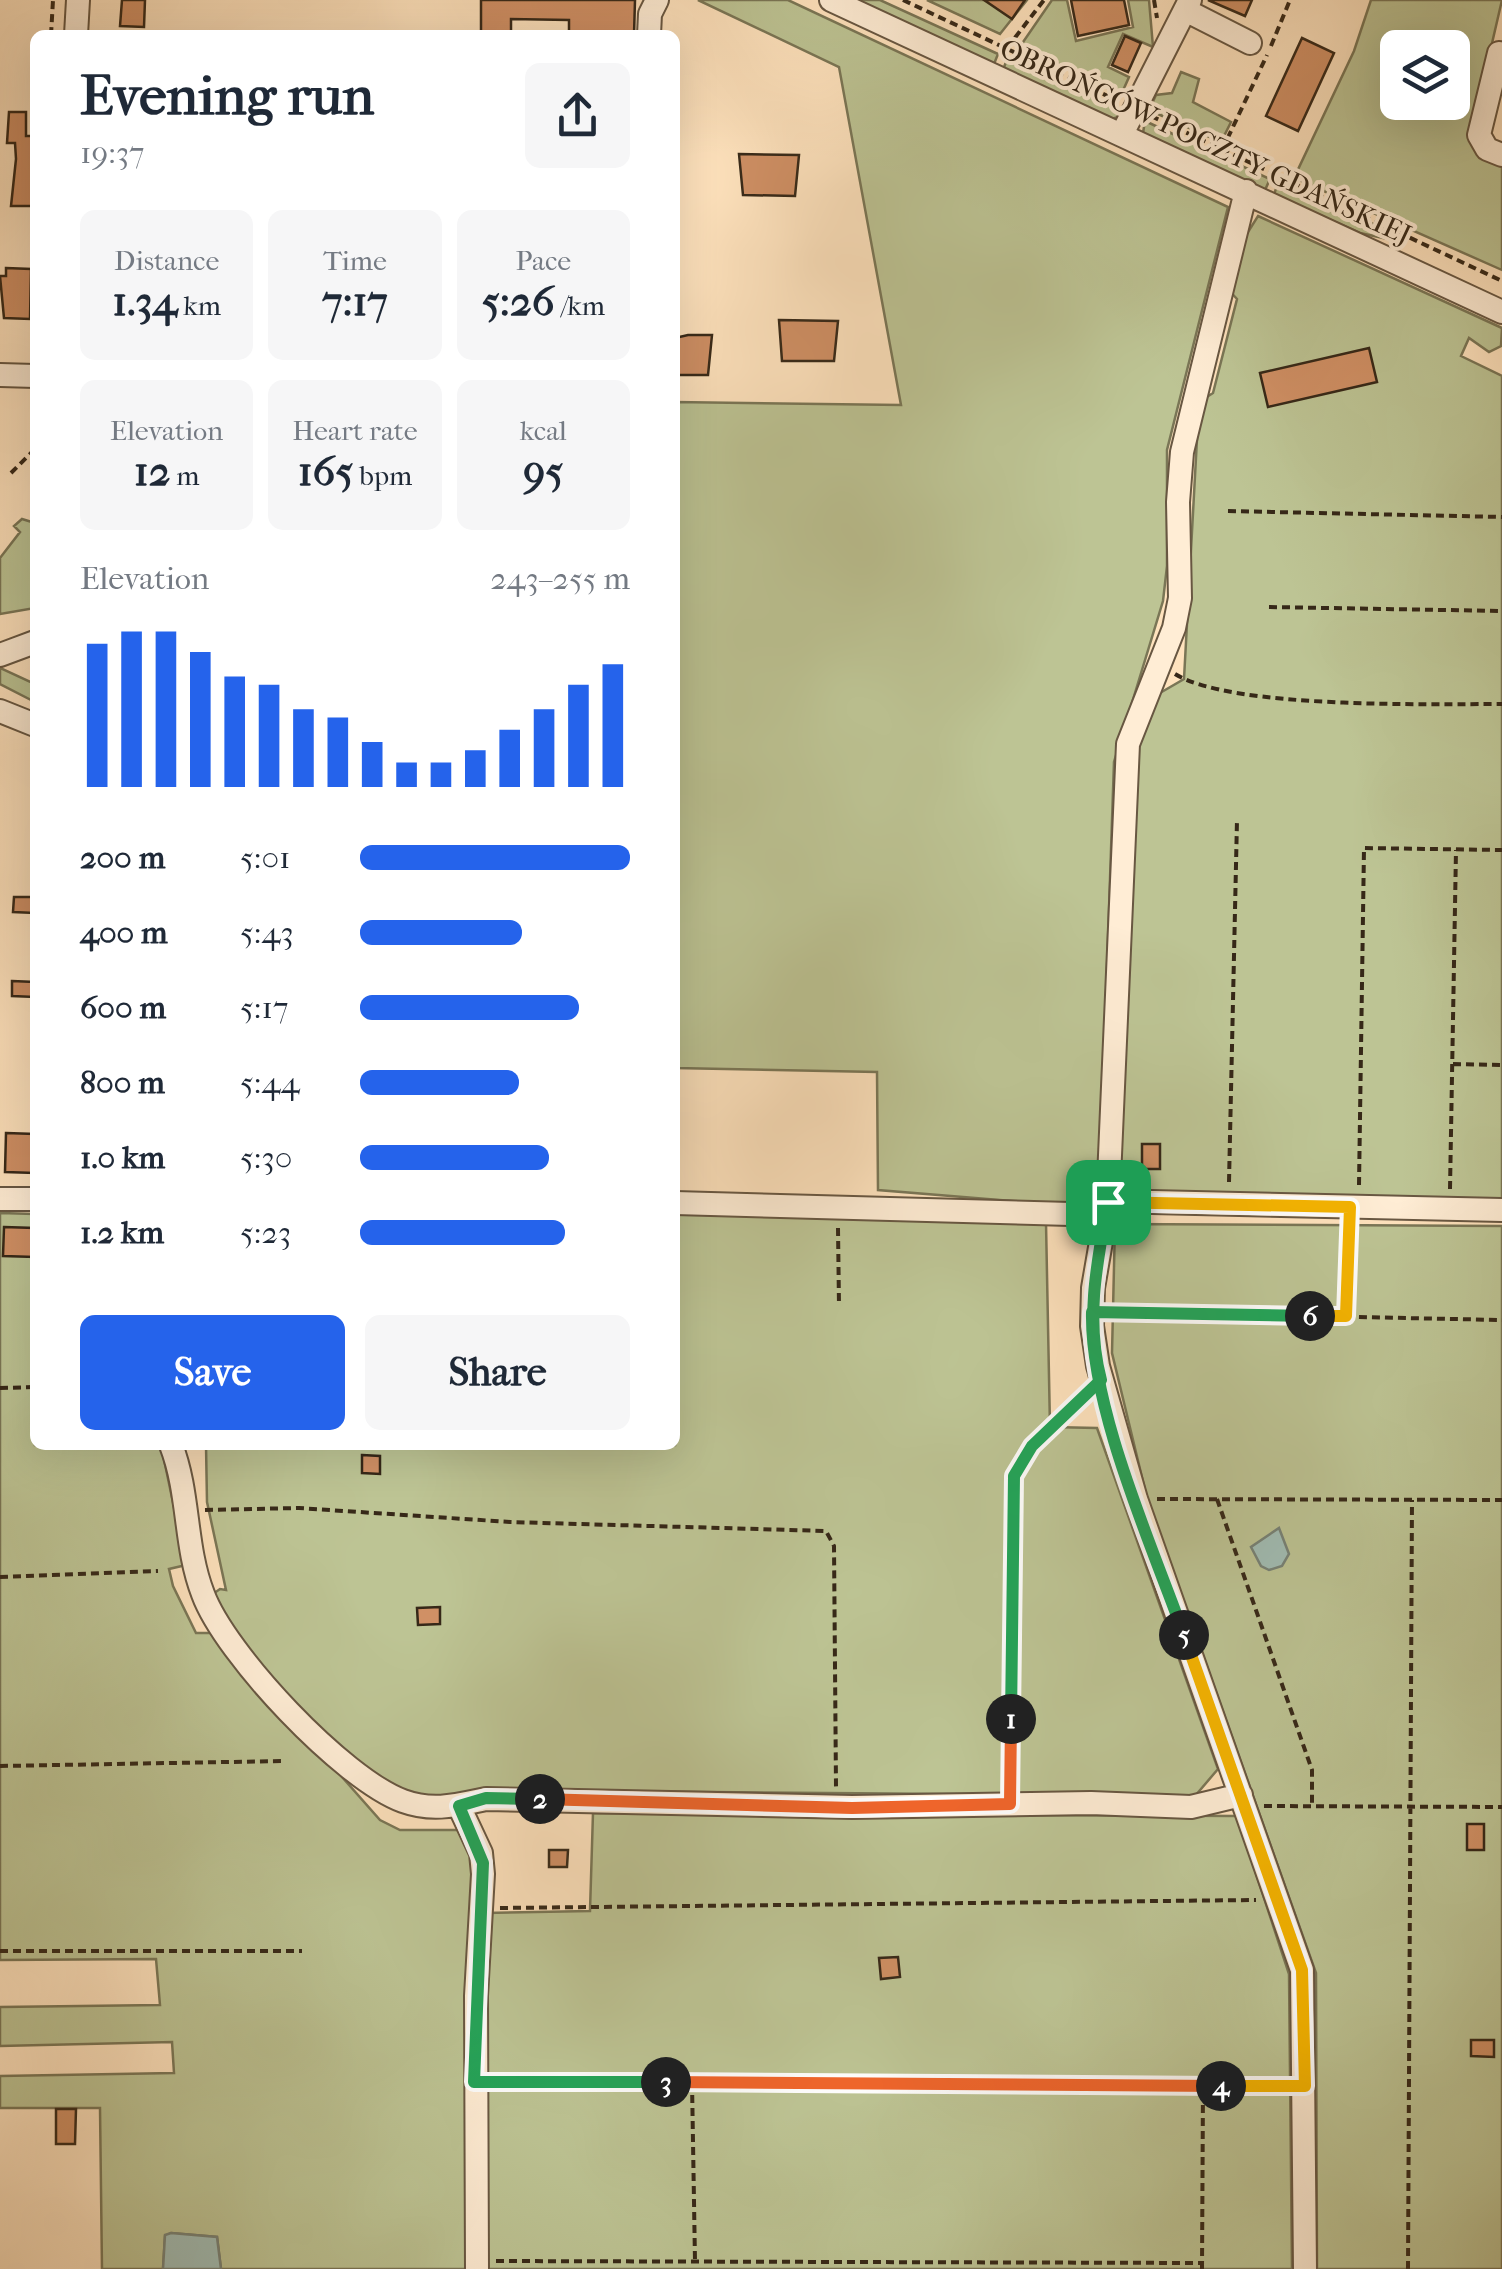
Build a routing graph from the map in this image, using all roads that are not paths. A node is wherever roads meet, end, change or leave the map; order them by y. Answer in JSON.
{"nodes":[{"id":1,"x":78,"y":0,"type":"edge"},
{"id":2,"x":657,"y":0,"type":"edge"},
{"id":3,"x":830,"y":0,"type":"edge"},
{"id":4,"x":1188,"y":5,"type":"edge"},
{"id":5,"x":76,"y":30,"type":"edge"},
{"id":6,"x":649,"y":30,"type":"edge"},
{"id":7,"x":1250,"y":43,"type":"dead end"},
{"id":8,"x":1501,"y":47,"type":"edge"},
{"id":9,"x":1122,"y":134,"type":"junction"},
{"id":10,"x":1502,"y":155,"type":"edge"},
{"id":11,"x":1246,"y":191,"type":"junction"},
{"id":12,"x":1502,"y":312,"type":"edge"},
{"id":13,"x":0,"y":375,"type":"edge"},
{"id":14,"x":30,"y":376,"type":"edge"},
{"id":15,"x":30,"y":649,"type":"edge"},
{"id":16,"x":0,"y":655,"type":"edge"},
{"id":17,"x":0,"y":710,"type":"edge"},
{"id":18,"x":30,"y":723,"type":"edge"},
{"id":19,"x":0,"y":1199,"type":"edge"},
{"id":20,"x":30,"y":1199,"type":"edge"},
{"id":21,"x":680,"y":1204,"type":"edge"},
{"id":22,"x":1107,"y":1208,"type":"junction"},
{"id":23,"x":1502,"y":1210,"type":"edge"},
{"id":24,"x":173,"y":1450,"type":"edge"},
{"id":25,"x":1242,"y":1801,"type":"junction"},
{"id":26,"x":459,"y":1806,"type":"junction"},
{"id":27,"x":476,"y":2265,"type":"edge"},
{"id":28,"x":1306,"y":2269,"type":"edge"}],
"edges":[{"from":1,"to":5,"type":"street"},
{"from":2,"to":6,"type":"street"},
{"from":3,"to":9,"type":"street","name":"OBROŃCÓW POCZTY GDAŃSKIEJ"},
{"from":4,"to":7,"type":"street"},
{"from":4,"to":9,"type":"street"},
{"from":8,"to":10,"type":"street"},
{"from":9,"to":11,"type":"street","name":"OBROŃCÓW POCZTY GDAŃSKIEJ"},
{"from":11,"to":12,"type":"street","name":"OBROŃCÓW POCZTY GDAŃSKIEJ"},
{"from":11,"to":22,"type":"street"},
{"from":13,"to":14,"type":"street"},
{"from":15,"to":16,"type":"street"},
{"from":17,"to":18,"type":"street"},
{"from":19,"to":20,"type":"street"},
{"from":21,"to":22,"type":"street"},
{"from":22,"to":23,"type":"street"},
{"from":22,"to":25,"type":"street"},
{"from":24,"to":26,"type":"street"},
{"from":25,"to":26,"type":"street"},
{"from":25,"to":28,"type":"street"},
{"from":26,"to":27,"type":"street"}]}
